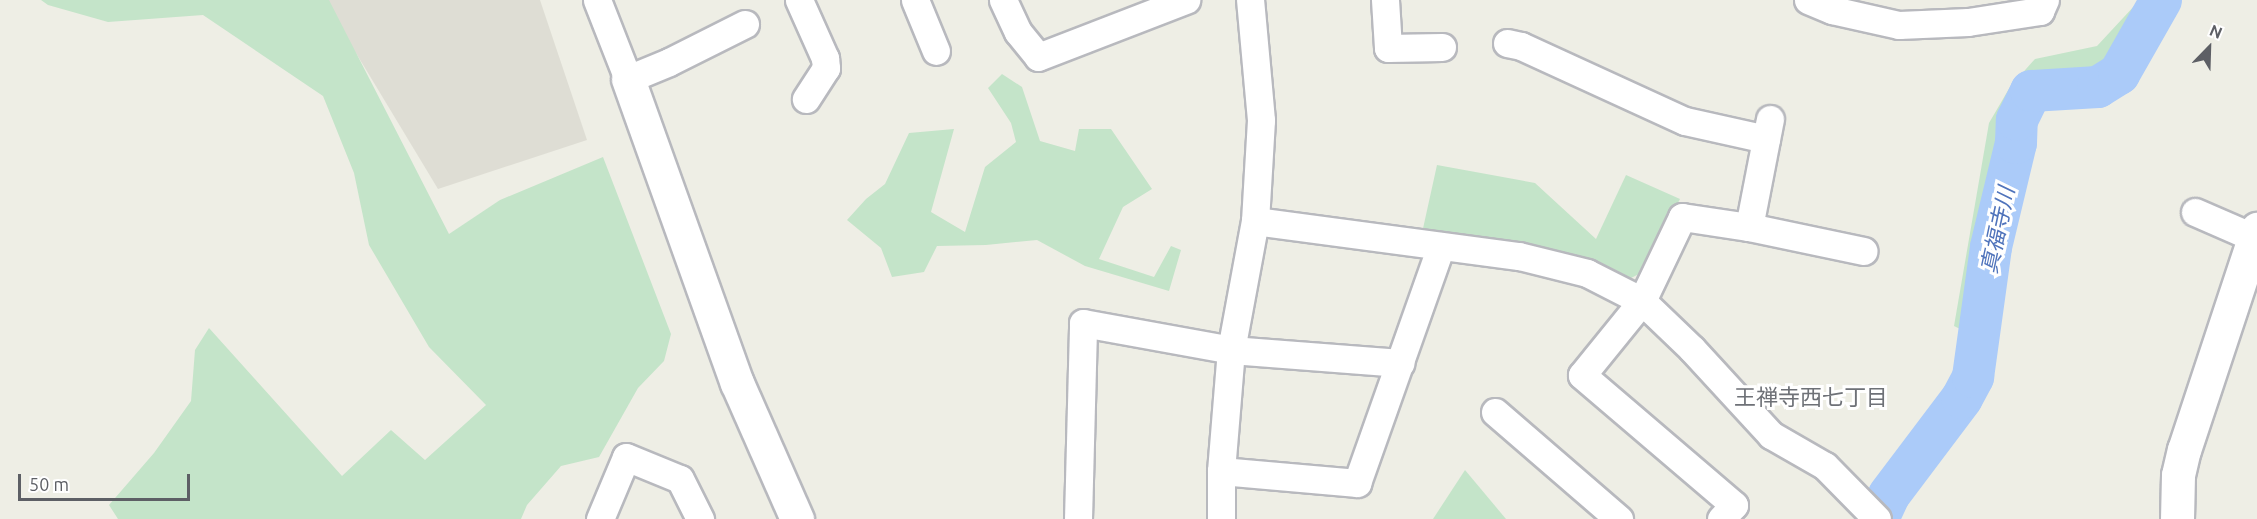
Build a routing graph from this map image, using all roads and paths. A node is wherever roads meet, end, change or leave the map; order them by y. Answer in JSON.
{"nodes":[{"id":1,"x":597,"y":0,"type":"edge"},
{"id":2,"x":798,"y":0,"type":"edge"},
{"id":3,"x":915,"y":0,"type":"edge"},
{"id":4,"x":1003,"y":0,"type":"edge"},
{"id":5,"x":1186,"y":0,"type":"edge"},
{"id":6,"x":1250,"y":0,"type":"edge"},
{"id":7,"x":1385,"y":0,"type":"edge"},
{"id":8,"x":1808,"y":0,"type":"edge"},
{"id":9,"x":2045,"y":0,"type":"edge"},
{"id":10,"x":1834,"y":5,"type":"edge"},
{"id":11,"x":745,"y":24,"type":"dead end"},
{"id":12,"x":1507,"y":44,"type":"dead end"},
{"id":13,"x":1442,"y":46,"type":"dead end"},
{"id":14,"x":936,"y":51,"type":"dead end"},
{"id":15,"x":628,"y":79,"type":"junction"},
{"id":16,"x":806,"y":99,"type":"dead end"},
{"id":17,"x":2195,"y":212,"type":"dead end"},
{"id":18,"x":1255,"y":221,"type":"junction"},
{"id":19,"x":1749,"y":227,"type":"junction"},
{"id":20,"x":2256,"y":235,"type":"edge"},
{"id":21,"x":1441,"y":246,"type":"junction"},
{"id":22,"x":1864,"y":251,"type":"dead end"},
{"id":23,"x":1642,"y":301,"type":"junction"},
{"id":24,"x":1231,"y":350,"type":"junction"},
{"id":25,"x":1401,"y":363,"type":"junction"},
{"id":26,"x":1495,"y":412,"type":"dead end"},
{"id":27,"x":1221,"y":471,"type":"junction"},
{"id":28,"x":1735,"y":514,"type":"edge"},
{"id":29,"x":600,"y":519,"type":"edge"},
{"id":30,"x":700,"y":519,"type":"edge"},
{"id":31,"x":796,"y":519,"type":"edge"},
{"id":32,"x":1078,"y":519,"type":"edge"},
{"id":33,"x":1221,"y":519,"type":"edge"},
{"id":34,"x":1619,"y":519,"type":"edge"},
{"id":35,"x":1877,"y":519,"type":"edge"},
{"id":36,"x":2177,"y":519,"type":"edge"}],
"edges":[{"from":1,"to":15,"type":"street"},
{"from":2,"to":16,"type":"street"},
{"from":3,"to":14,"type":"street"},
{"from":4,"to":5,"type":"street"},
{"from":6,"to":18,"type":"street"},
{"from":7,"to":13,"type":"street"},
{"from":8,"to":10,"type":"street"},
{"from":9,"to":10,"type":"street"},
{"from":11,"to":15,"type":"street"},
{"from":12,"to":19,"type":"street"},
{"from":15,"to":31,"type":"street"},
{"from":17,"to":20,"type":"street"},
{"from":18,"to":21,"type":"street"},
{"from":18,"to":24,"type":"street"},
{"from":19,"to":22,"type":"street"},
{"from":19,"to":23,"type":"street"},
{"from":20,"to":36,"type":"street"},
{"from":21,"to":23,"type":"street"},
{"from":21,"to":25,"type":"street"},
{"from":23,"to":28,"type":"street"},
{"from":23,"to":35,"type":"street"},
{"from":24,"to":25,"type":"street"},
{"from":24,"to":27,"type":"street"},
{"from":24,"to":32,"type":"street"},
{"from":25,"to":27,"type":"street"},
{"from":26,"to":34,"type":"street"},
{"from":27,"to":33,"type":"street"},
{"from":29,"to":30,"type":"street"}]}
